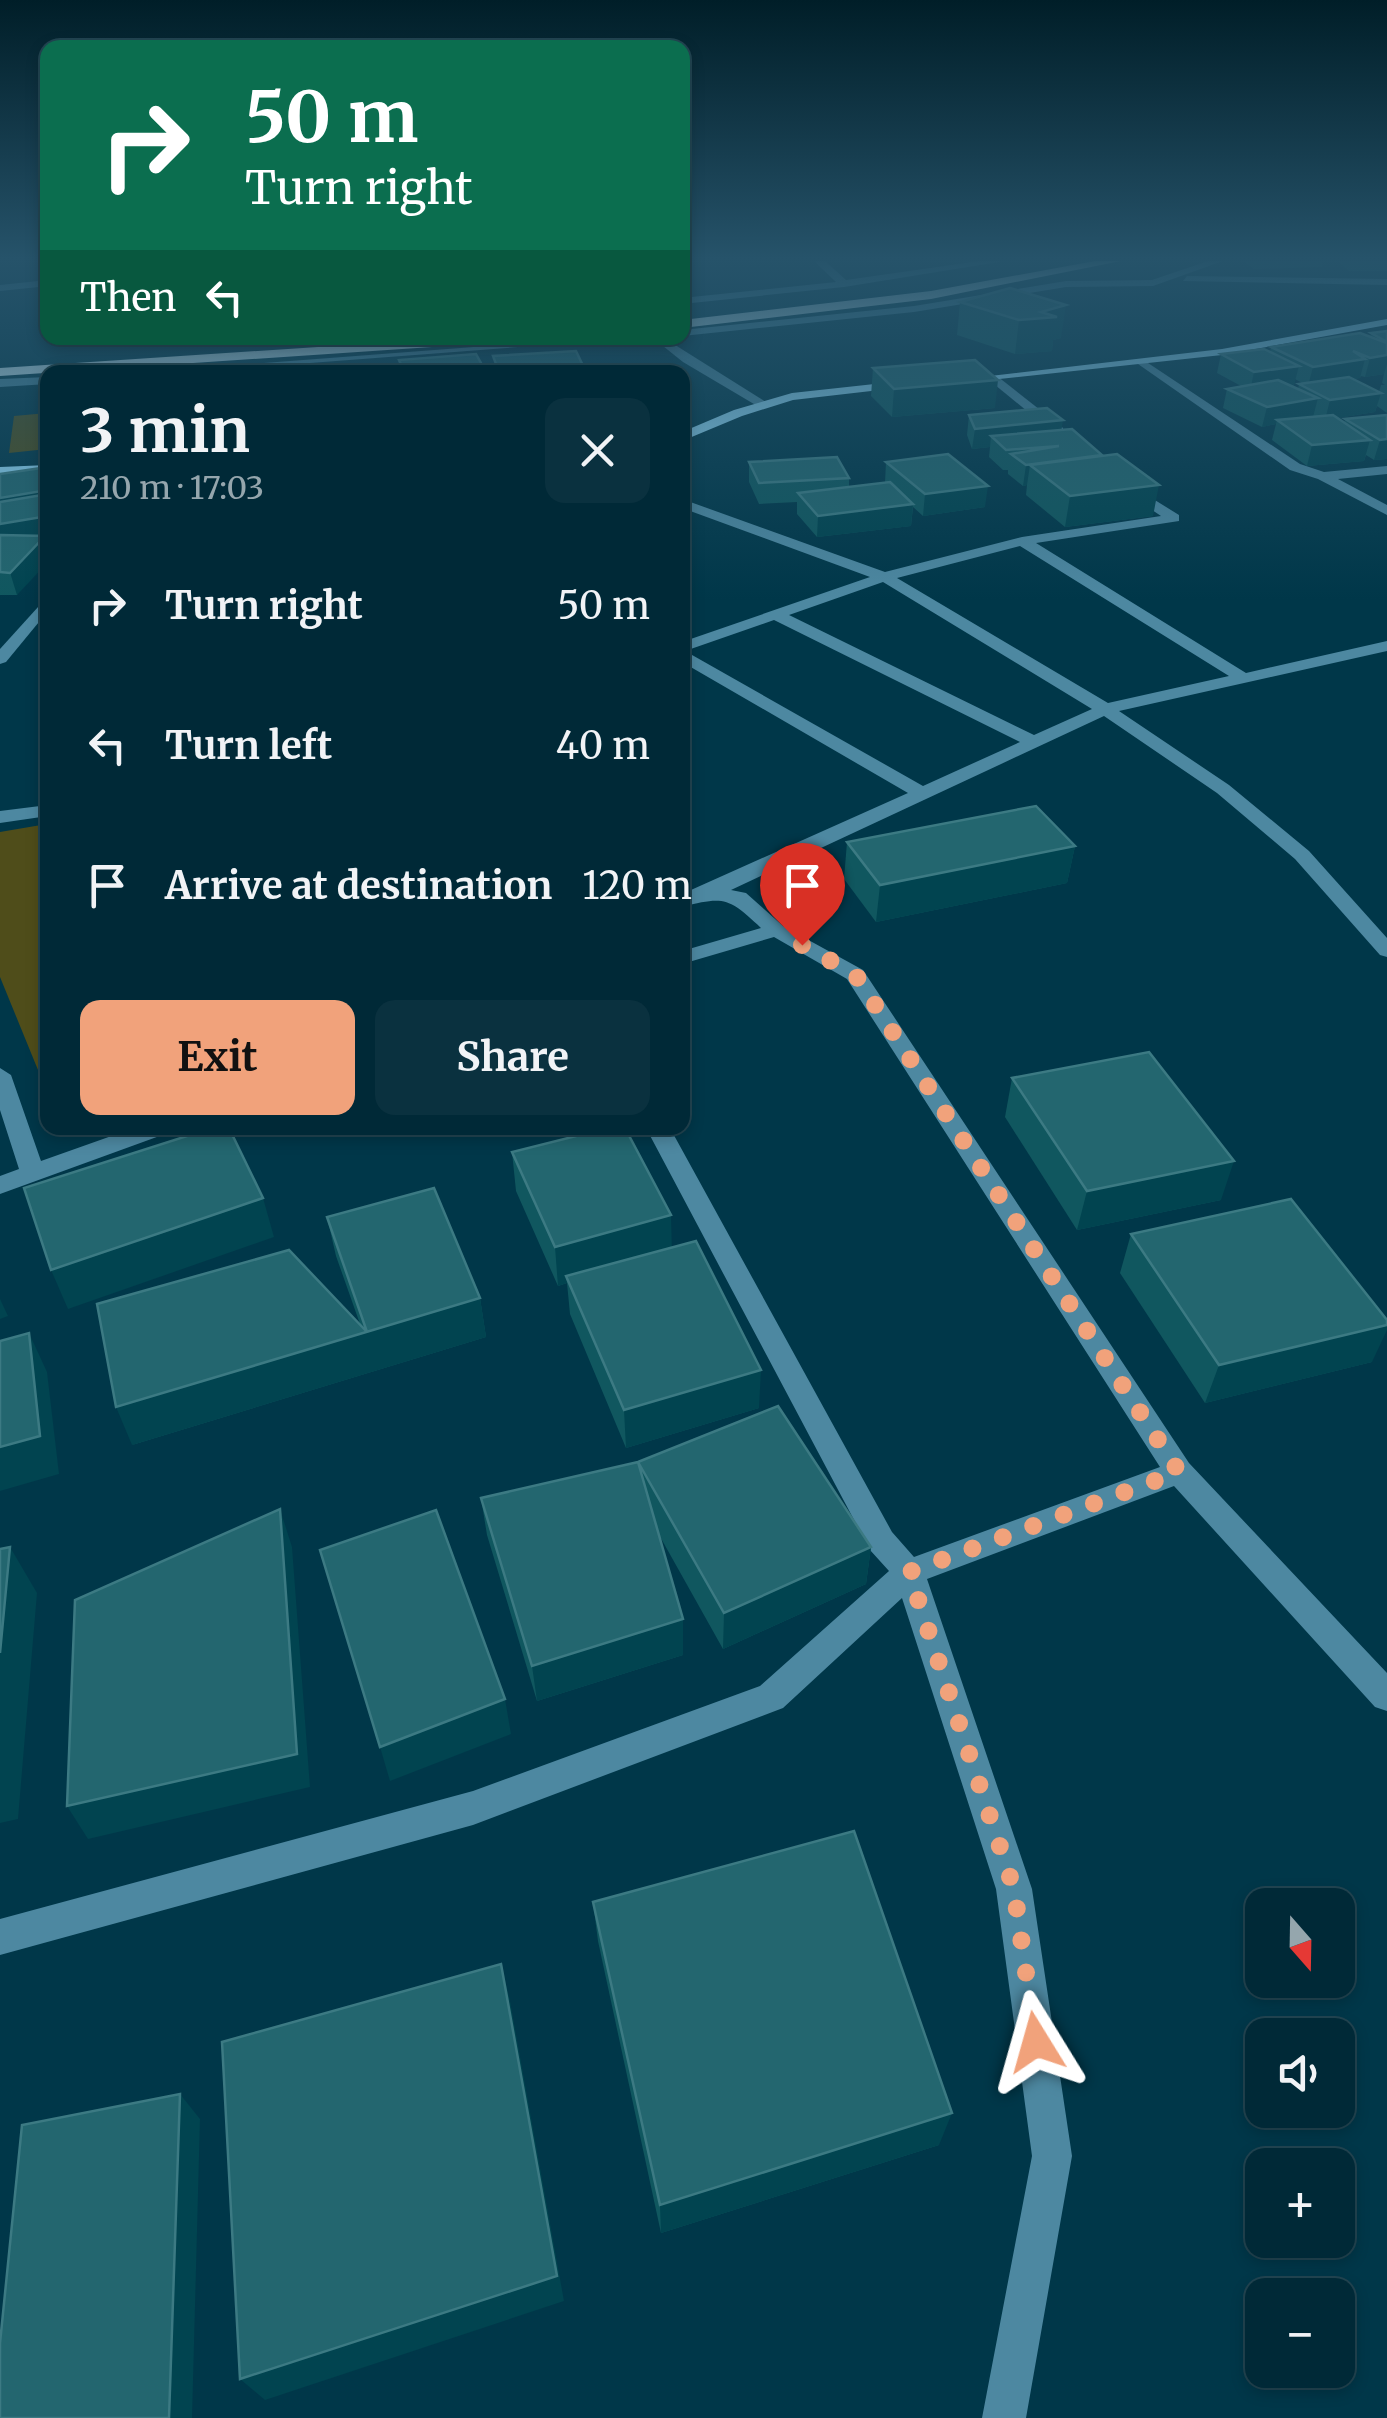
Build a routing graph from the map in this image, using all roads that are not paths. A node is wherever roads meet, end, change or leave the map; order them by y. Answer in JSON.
{"nodes":[{"id":1,"x":711,"y":374,"type":"edge"},
{"id":2,"x":1032,"y":374,"type":"edge"},
{"id":3,"x":1159,"y":374,"type":"edge"},
{"id":4,"x":993,"y":378,"type":"junction"},
{"id":5,"x":40,"y":380,"type":"edge"},
{"id":6,"x":953,"y":381,"type":"edge"},
{"id":7,"x":0,"y":383,"type":"edge"},
{"id":8,"x":916,"y":384,"type":"edge"},
{"id":9,"x":763,"y":404,"type":"junction"},
{"id":10,"x":690,"y":434,"type":"edge"},
{"id":11,"x":1268,"y":435,"type":"dead end"},
{"id":12,"x":1248,"y":436,"type":"junction"},
{"id":13,"x":1070,"y":440,"type":"edge"},
{"id":14,"x":40,"y":469,"type":"edge"},
{"id":15,"x":1387,"y":470,"type":"edge"},
{"id":16,"x":0,"y":471,"type":"edge"},
{"id":17,"x":1323,"y":476,"type":"junction"},
{"id":18,"x":1116,"y":478,"type":"edge"},
{"id":19,"x":690,"y":506,"type":"edge"},
{"id":20,"x":1387,"y":511,"type":"edge"},
{"id":21,"x":1022,"y":541,"type":"junction"},
{"id":22,"x":884,"y":578,"type":"junction"},
{"id":23,"x":40,"y":610,"type":"edge"},
{"id":24,"x":776,"y":615,"type":"junction"},
{"id":25,"x":690,"y":644,"type":"edge"},
{"id":26,"x":1387,"y":646,"type":"edge"},
{"id":27,"x":0,"y":659,"type":"edge"},
{"id":28,"x":690,"y":660,"type":"edge"},
{"id":29,"x":1243,"y":678,"type":"junction"},
{"id":30,"x":1106,"y":709,"type":"junction"},
{"id":31,"x":1034,"y":742,"type":"junction"},
{"id":32,"x":923,"y":794,"type":"junction"},
{"id":33,"x":40,"y":811,"type":"edge"},
{"id":34,"x":0,"y":817,"type":"edge"},
{"id":35,"x":710,"y":892,"type":"junction"},
{"id":36,"x":690,"y":898,"type":"edge"},
{"id":37,"x":776,"y":930,"type":"junction"},
{"id":38,"x":1387,"y":950,"type":"edge"},
{"id":39,"x":690,"y":956,"type":"edge"},
{"id":40,"x":0,"y":1075,"type":"edge"},
{"id":41,"x":137,"y":1135,"type":"edge"},
{"id":42,"x":662,"y":1135,"type":"edge"},
{"id":43,"x":32,"y":1172,"type":"junction"},
{"id":44,"x":0,"y":1185,"type":"edge"},
{"id":45,"x":1179,"y":1472,"type":"junction"},
{"id":46,"x":909,"y":1572,"type":"junction"},
{"id":47,"x":1387,"y":1696,"type":"edge"},
{"id":48,"x":0,"y":1937,"type":"edge"},
{"id":49,"x":1004,"y":2418,"type":"edge"}],
"edges":[{"from":1,"to":9,"type":"street"},
{"from":2,"to":4,"type":"main road"},
{"from":3,"to":12,"type":"street"},
{"from":4,"to":6,"type":"main road"},
{"from":4,"to":13,"type":"street"},
{"from":5,"to":7,"type":"street"},
{"from":8,"to":9,"type":"main road"},
{"from":9,"to":10,"type":"main road"},
{"from":11,"to":12,"type":"street"},
{"from":12,"to":17,"type":"street"},
{"from":14,"to":16,"type":"main road"},
{"from":15,"to":17,"type":"street"},
{"from":17,"to":20,"type":"street"},
{"from":18,"to":21,"type":"street"},
{"from":19,"to":22,"type":"street"},
{"from":21,"to":22,"type":"street"},
{"from":21,"to":29,"type":"street"},
{"from":22,"to":24,"type":"street"},
{"from":22,"to":30,"type":"street"},
{"from":23,"to":27,"type":"street"},
{"from":24,"to":25,"type":"street"},
{"from":24,"to":31,"type":"street"},
{"from":26,"to":29,"type":"street"},
{"from":28,"to":32,"type":"street"},
{"from":29,"to":30,"type":"street"},
{"from":30,"to":31,"type":"street"},
{"from":30,"to":38,"type":"street"},
{"from":31,"to":32,"type":"street"},
{"from":32,"to":35,"type":"street"},
{"from":33,"to":34,"type":"street"},
{"from":35,"to":36,"type":"street"},
{"from":35,"to":37,"type":"street"},
{"from":37,"to":39,"type":"street"},
{"from":37,"to":45,"type":"street"},
{"from":40,"to":43,"type":"street"},
{"from":41,"to":43,"type":"street"},
{"from":42,"to":46,"type":"street"},
{"from":43,"to":44,"type":"street"},
{"from":45,"to":46,"type":"street"},
{"from":45,"to":47,"type":"street"},
{"from":46,"to":48,"type":"street"},
{"from":46,"to":49,"type":"street"}]}
